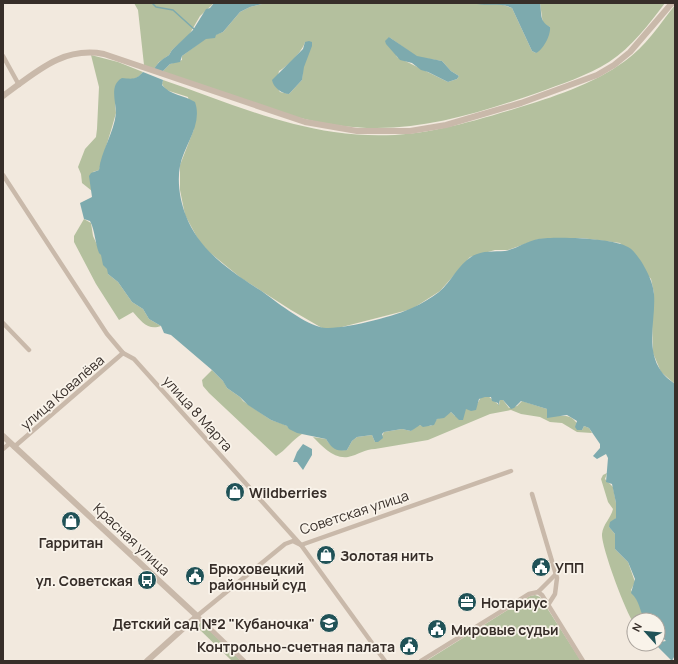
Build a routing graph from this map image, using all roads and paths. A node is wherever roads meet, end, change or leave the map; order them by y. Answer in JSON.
{"nodes":[{"id":1,"x":672,"y":3,"type":"edge"},
{"id":2,"x":3,"y":56,"type":"edge"},
{"id":3,"x":19,"y":85,"type":"junction"},
{"id":4,"x":3,"y":96,"type":"edge"},
{"id":5,"x":3,"y":175,"type":"edge"},
{"id":6,"x":3,"y":323,"type":"edge"},
{"id":7,"x":29,"y":350,"type":"dead end"},
{"id":8,"x":123,"y":354,"type":"junction"},
{"id":9,"x":3,"y":436,"type":"edge"},
{"id":10,"x":12,"y":445,"type":"junction"},
{"id":11,"x":3,"y":449,"type":"edge"},
{"id":12,"x":511,"y":471,"type":"dead end"},
{"id":13,"x":532,"y":494,"type":"dead end"},
{"id":14,"x":301,"y":544,"type":"junction"},
{"id":15,"x":556,"y":574,"type":"junction"},
{"id":16,"x":538,"y":592,"type":"junction"},
{"id":17,"x":548,"y":605,"type":"junction"},
{"id":18,"x":197,"y":616,"type":"junction"},
{"id":19,"x":147,"y":661,"type":"edge"},
{"id":20,"x":244,"y":661,"type":"edge"},
{"id":21,"x":385,"y":661,"type":"edge"},
{"id":22,"x":421,"y":661,"type":"edge"},
{"id":23,"x":583,"y":661,"type":"edge"}],
"edges":[{"from":1,"to":3,"type":"street"},
{"from":2,"to":3,"type":"street"},
{"from":3,"to":4,"type":"street"},
{"from":5,"to":8,"type":"street","name":"улица 8 Марта"},
{"from":6,"to":7,"type":"street"},
{"from":8,"to":10,"type":"street","name":"улица Ковалёва"},
{"from":8,"to":14,"type":"street","name":"улица 8 Марта"},
{"from":9,"to":10,"type":"street","name":"Красная улица"},
{"from":10,"to":11,"type":"street","name":"улица Ковалёва"},
{"from":10,"to":18,"type":"street","name":"Красная улица"},
{"from":12,"to":14,"type":"street","name":"Советская улица"},
{"from":13,"to":15,"type":"street"},
{"from":14,"to":18,"type":"street","name":"Советская улица"},
{"from":14,"to":21,"type":"street","name":"улица 8 Марта"},
{"from":15,"to":16,"type":"street"},
{"from":15,"to":17,"type":"street"},
{"from":16,"to":17,"type":"street"},
{"from":16,"to":22,"type":"street"},
{"from":17,"to":23,"type":"street"},
{"from":18,"to":19,"type":"street","name":"Советская улица"},
{"from":18,"to":20,"type":"street","name":"Красная улица"}]}
